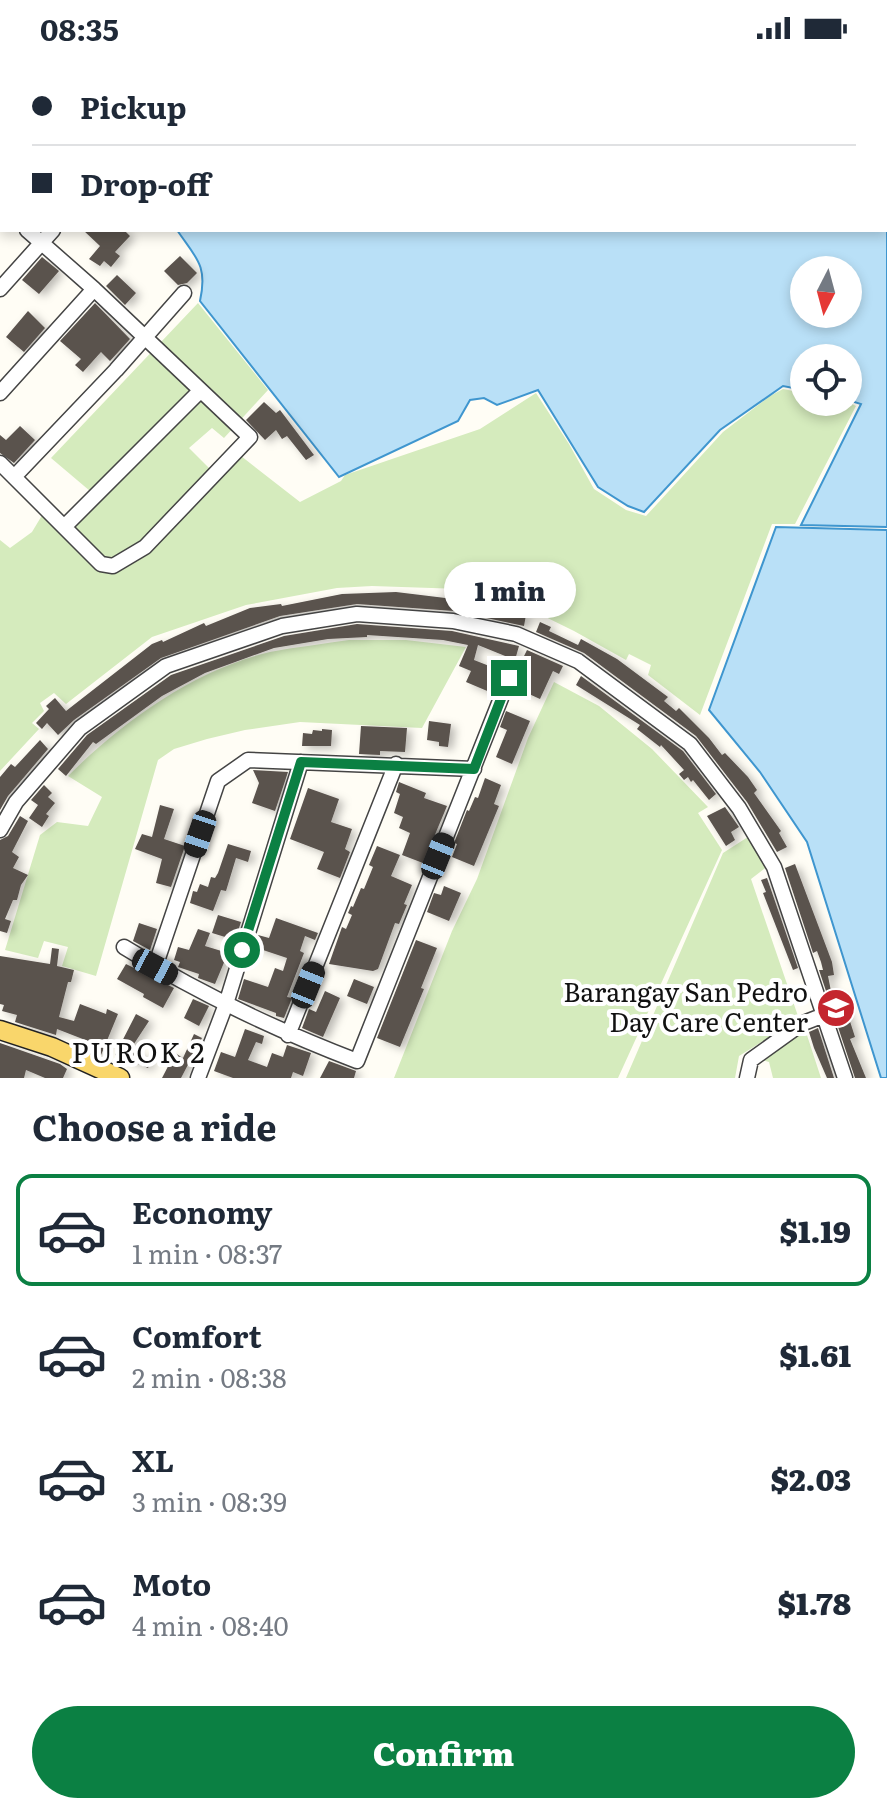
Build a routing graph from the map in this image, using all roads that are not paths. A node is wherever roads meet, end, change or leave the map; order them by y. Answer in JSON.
{"nodes":[{"id":1,"x":29,"y":232,"type":"edge"},
{"id":2,"x":51,"y":232,"type":"edge"},
{"id":3,"x":41,"y":243,"type":"junction"},
{"id":4,"x":0,"y":289,"type":"edge"},
{"id":5,"x":94,"y":289,"type":"junction"},
{"id":6,"x":184,"y":293,"type":"dead end"},
{"id":7,"x":144,"y":337,"type":"junction"},
{"id":8,"x":0,"y":393,"type":"edge"},
{"id":9,"x":197,"y":394,"type":"dead end"},
{"id":10,"x":0,"y":463,"type":"edge"},
{"id":11,"x":14,"y":477,"type":"junction"},
{"id":12,"x":64,"y":527,"type":"junction"},
{"id":13,"x":509,"y":678,"type":"dead end"},
{"id":14,"x":301,"y":762,"type":"junction"},
{"id":15,"x":396,"y":764,"type":"junction"},
{"id":16,"x":474,"y":769,"type":"junction"},
{"id":17,"x":0,"y":830,"type":"edge"},
{"id":18,"x":124,"y":947,"type":"dead end"},
{"id":19,"x":155,"y":967,"type":"junction"},
{"id":20,"x":226,"y":1004,"type":"junction"},
{"id":21,"x":824,"y":1015,"type":"junction"},
{"id":22,"x":0,"y":1030,"type":"edge"},
{"id":23,"x":288,"y":1035,"type":"junction"},
{"id":24,"x":120,"y":1078,"type":"edge"},
{"id":25,"x":198,"y":1078,"type":"edge"},
{"id":26,"x":747,"y":1078,"type":"edge"},
{"id":27,"x":845,"y":1078,"type":"edge"}],
"edges":[{"from":1,"to":3,"type":"street"},
{"from":2,"to":3,"type":"street"},
{"from":3,"to":4,"type":"street"},
{"from":3,"to":5,"type":"street"},
{"from":5,"to":7,"type":"street"},
{"from":5,"to":8,"type":"street"},
{"from":6,"to":7,"type":"street"},
{"from":7,"to":11,"type":"street"},
{"from":7,"to":12,"type":"street"},
{"from":9,"to":12,"type":"street"},
{"from":10,"to":11,"type":"street"},
{"from":11,"to":12,"type":"street"},
{"from":13,"to":16,"type":"street"},
{"from":14,"to":15,"type":"street"},
{"from":14,"to":19,"type":"street"},
{"from":14,"to":20,"type":"street"},
{"from":15,"to":16,"type":"street"},
{"from":15,"to":23,"type":"street"},
{"from":16,"to":23,"type":"street"},
{"from":17,"to":21,"type":"street"},
{"from":18,"to":19,"type":"street"},
{"from":19,"to":20,"type":"street"},
{"from":20,"to":23,"type":"street"},
{"from":20,"to":25,"type":"street"},
{"from":21,"to":26,"type":"street"},
{"from":21,"to":27,"type":"street"},
{"from":22,"to":24,"type":"main road"}]}
